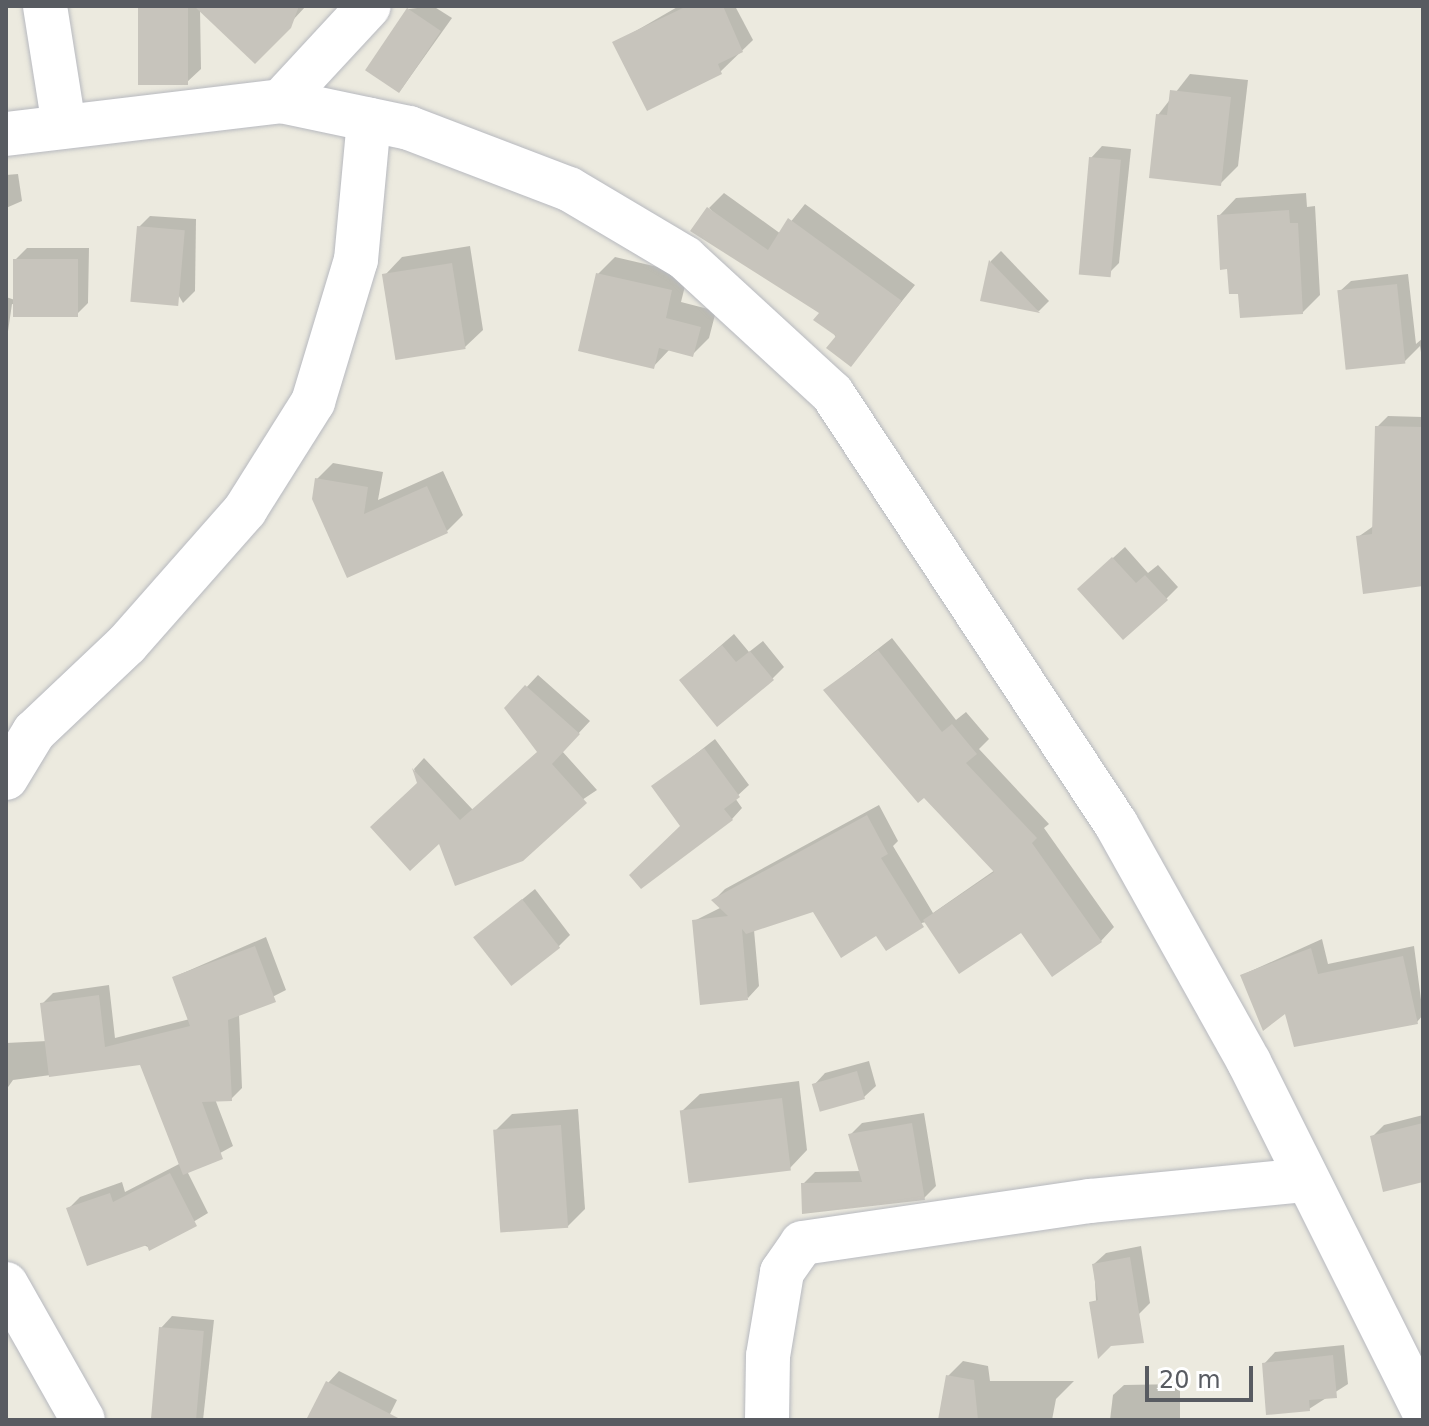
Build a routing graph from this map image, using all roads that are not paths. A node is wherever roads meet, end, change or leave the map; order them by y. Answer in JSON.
{"nodes":[{"id":1,"x":45,"y":6,"type":"edge"},
{"id":2,"x":332,"y":6,"type":"edge"},
{"id":3,"x":369,"y":6,"type":"edge"},
{"id":4,"x":319,"y":53,"type":"junction"},
{"id":5,"x":281,"y":101,"type":"junction"},
{"id":6,"x":369,"y":120,"type":"junction"},
{"id":7,"x":64,"y":126,"type":"junction"},
{"id":8,"x":6,"y":134,"type":"edge"},
{"id":9,"x":6,"y":778,"type":"edge"},
{"id":10,"x":1305,"y":1180,"type":"junction"},
{"id":11,"x":6,"y":1284,"type":"edge"},
{"id":12,"x":1423,"y":1409,"type":"edge"},
{"id":13,"x":83,"y":1420,"type":"edge"},
{"id":14,"x":767,"y":1420,"type":"edge"}],
"edges":[{"from":1,"to":7,"type":"street"},
{"from":2,"to":4,"type":"street"},
{"from":3,"to":4,"type":"street"},
{"from":4,"to":5,"type":"street"},
{"from":5,"to":6,"type":"street"},
{"from":5,"to":7,"type":"street"},
{"from":6,"to":9,"type":"street"},
{"from":6,"to":10,"type":"street"},
{"from":7,"to":8,"type":"street"},
{"from":10,"to":12,"type":"street"},
{"from":10,"to":14,"type":"street"},
{"from":11,"to":13,"type":"street"}]}
